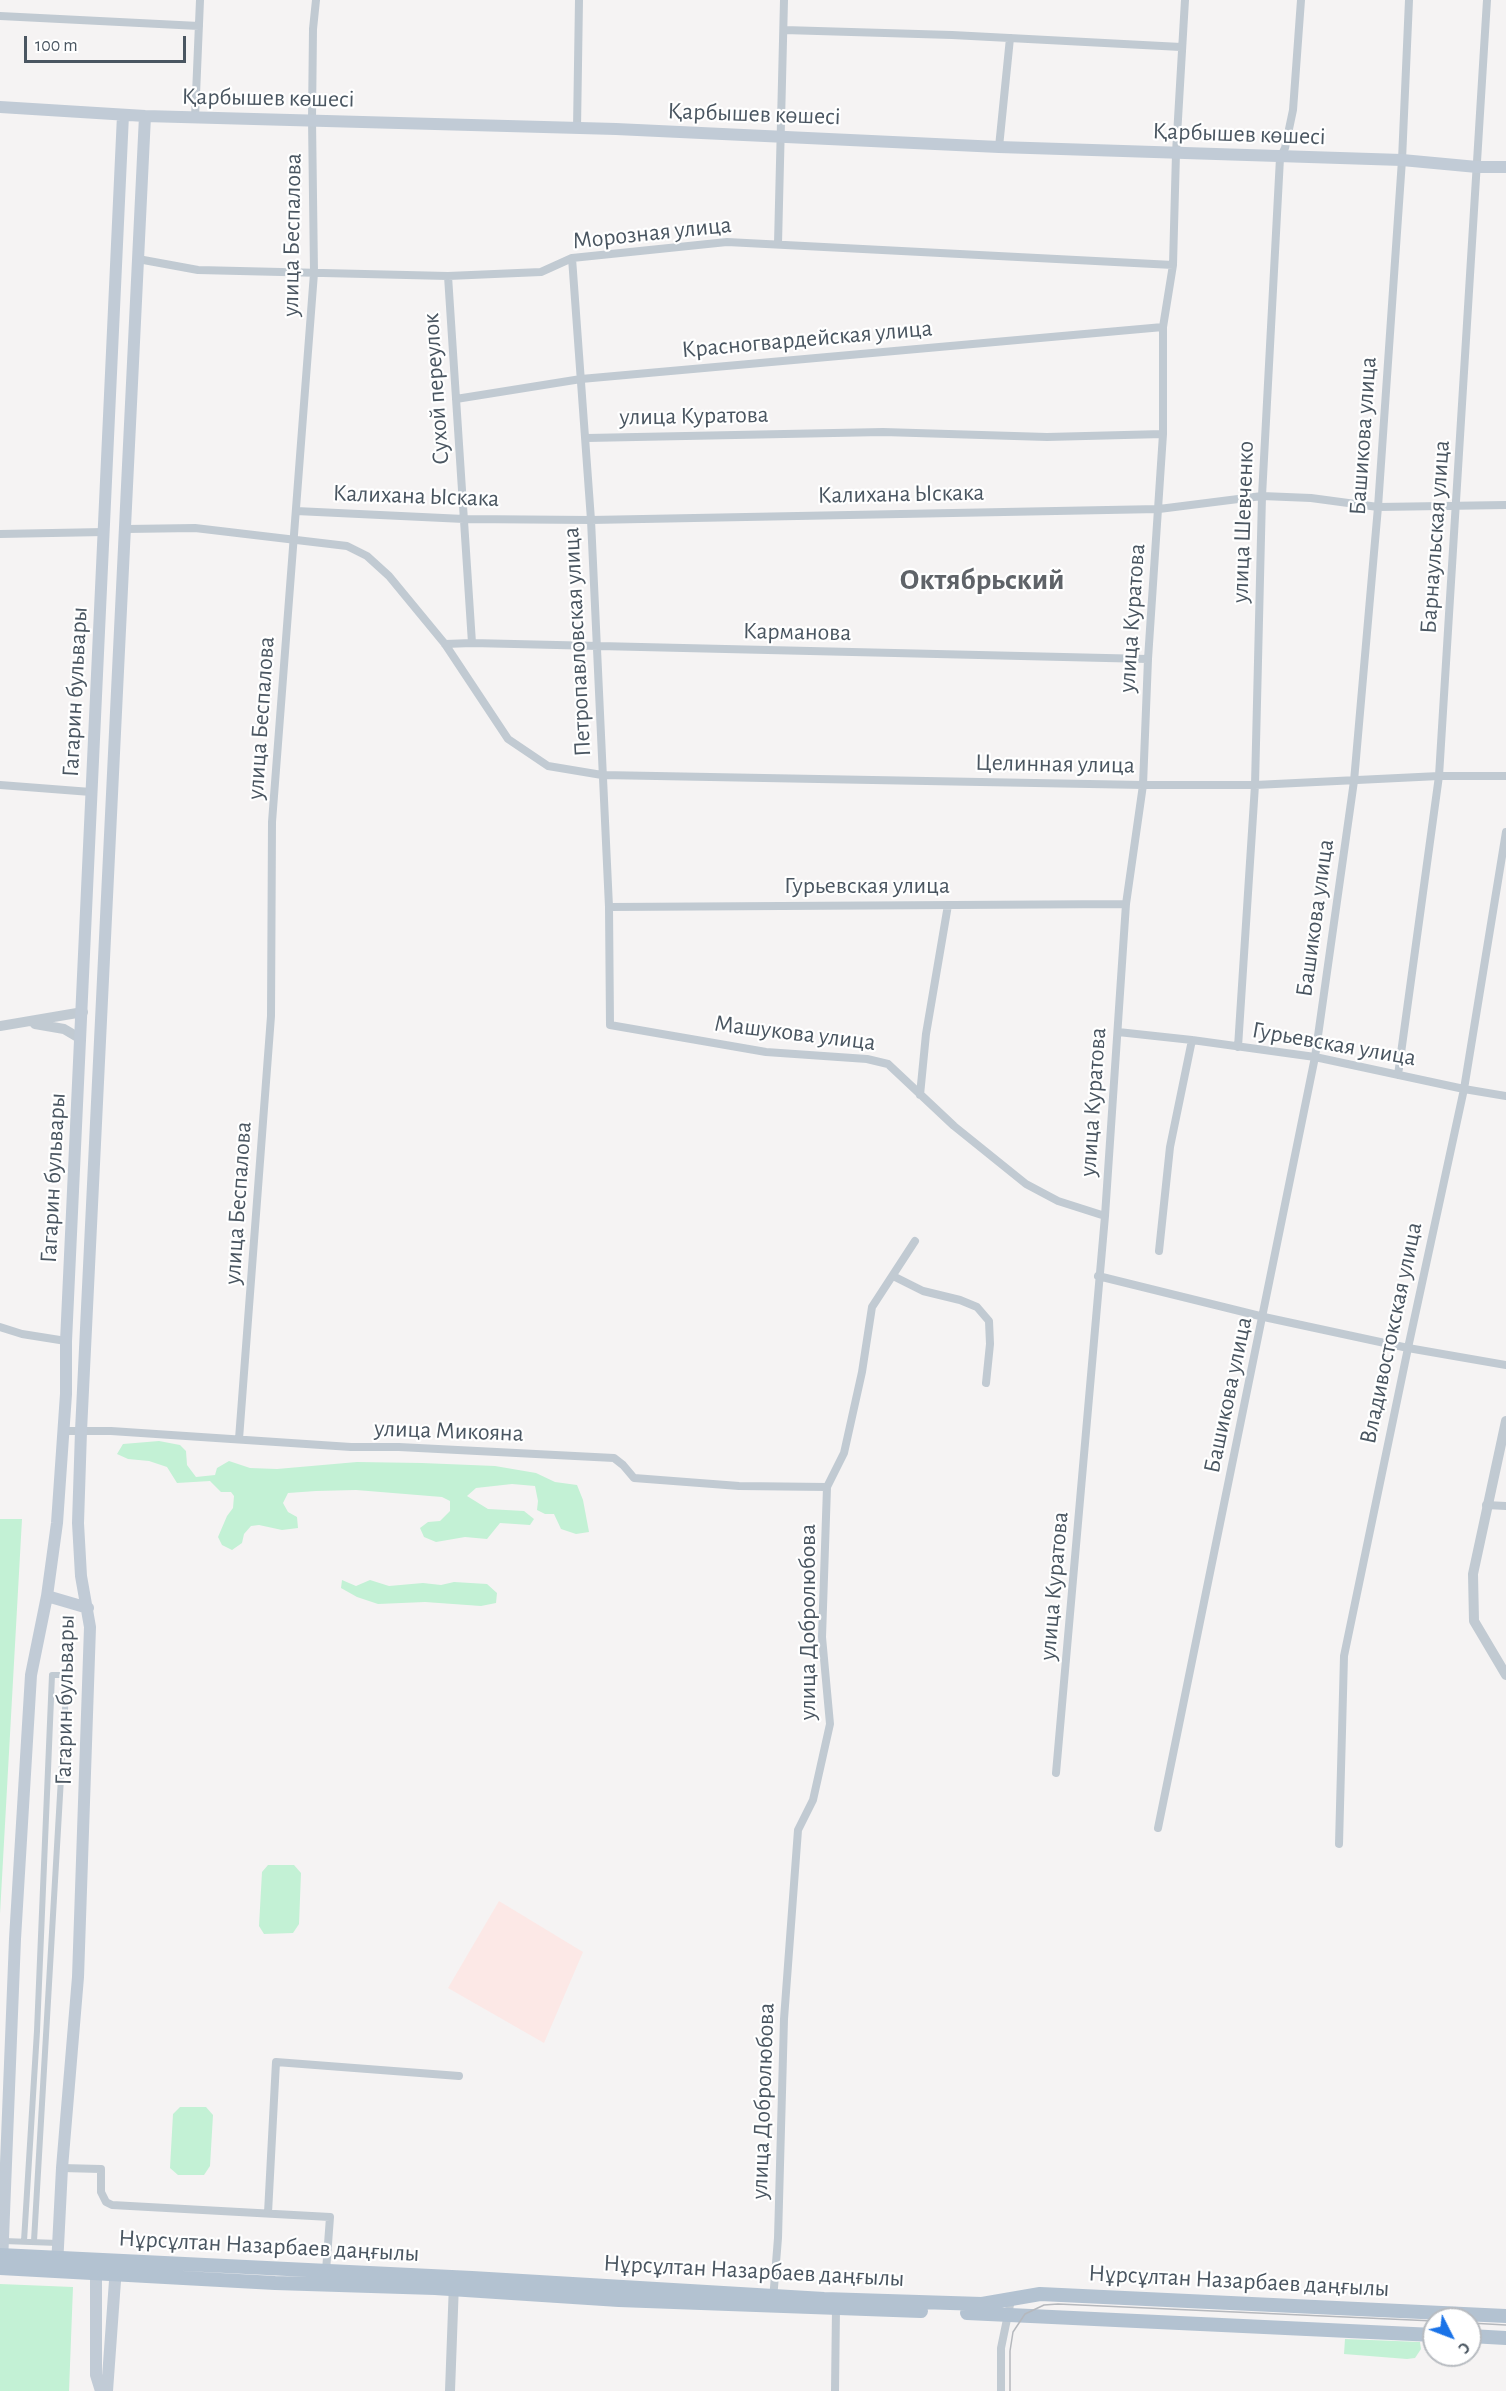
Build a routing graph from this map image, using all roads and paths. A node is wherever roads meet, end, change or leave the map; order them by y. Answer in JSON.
{"nodes":[{"id":1,"x":200,"y":0,"type":"edge"},
{"id":2,"x":316,"y":0,"type":"edge"},
{"id":3,"x":579,"y":0,"type":"edge"},
{"id":4,"x":784,"y":0,"type":"edge"},
{"id":5,"x":1185,"y":0,"type":"edge"},
{"id":6,"x":1301,"y":0,"type":"edge"},
{"id":7,"x":1409,"y":0,"type":"edge"},
{"id":8,"x":1487,"y":0,"type":"edge"},
{"id":9,"x":0,"y":16,"type":"edge"},
{"id":10,"x":199,"y":26,"type":"junction"},
{"id":11,"x":784,"y":30,"type":"junction"},
{"id":12,"x":1010,"y":38,"type":"junction"},
{"id":13,"x":1181,"y":47,"type":"junction"},
{"id":14,"x":0,"y":107,"type":"edge"},
{"id":15,"x":123,"y":115,"type":"junction"},
{"id":16,"x":145,"y":116,"type":"junction"},
{"id":17,"x":195,"y":118,"type":"junction"},
{"id":18,"x":312,"y":119,"type":"junction"},
{"id":19,"x":577,"y":129,"type":"junction"},
{"id":20,"x":782,"y":135,"type":"junction"},
{"id":21,"x":999,"y":147,"type":"junction"},
{"id":22,"x":1176,"y":153,"type":"junction"},
{"id":23,"x":1280,"y":158,"type":"junction"},
{"id":24,"x":1402,"y":160,"type":"junction"},
{"id":25,"x":1477,"y":167,"type":"junction"},
{"id":26,"x":1506,"y":167,"type":"edge"},
{"id":27,"x":778,"y":244,"type":"junction"},
{"id":28,"x":572,"y":258,"type":"junction"},
{"id":29,"x":138,"y":259,"type":"junction"},
{"id":30,"x":1173,"y":265,"type":"junction"},
{"id":31,"x":315,"y":273,"type":"junction"},
{"id":32,"x":448,"y":276,"type":"junction"},
{"id":33,"x":1163,"y":327,"type":"junction"},
{"id":34,"x":581,"y":379,"type":"junction"},
{"id":35,"x":456,"y":399,"type":"junction"},
{"id":36,"x":1163,"y":434,"type":"junction"},
{"id":37,"x":587,"y":438,"type":"junction"},
{"id":38,"x":1262,"y":496,"type":"junction"},
{"id":39,"x":1457,"y":505,"type":"junction"},
{"id":40,"x":1506,"y":505,"type":"edge"},
{"id":41,"x":1378,"y":507,"type":"junction"},
{"id":42,"x":1159,"y":509,"type":"junction"},
{"id":43,"x":296,"y":511,"type":"junction"},
{"id":44,"x":464,"y":519,"type":"junction"},
{"id":45,"x":591,"y":520,"type":"junction"},
{"id":46,"x":126,"y":529,"type":"junction"},
{"id":47,"x":104,"y":532,"type":"junction"},
{"id":48,"x":0,"y":534,"type":"edge"},
{"id":49,"x":294,"y":540,"type":"junction"},
{"id":50,"x":472,"y":643,"type":"junction"},
{"id":51,"x":445,"y":644,"type":"junction"},
{"id":52,"x":597,"y":646,"type":"junction"},
{"id":53,"x":1148,"y":659,"type":"junction"},
{"id":54,"x":602,"y":775,"type":"junction"},
{"id":55,"x":1440,"y":776,"type":"junction"},
{"id":56,"x":1506,"y":776,"type":"edge"},
{"id":57,"x":1354,"y":781,"type":"junction"},
{"id":58,"x":1255,"y":784,"type":"junction"},
{"id":59,"x":0,"y":785,"type":"edge"},
{"id":60,"x":1143,"y":785,"type":"junction"},
{"id":61,"x":91,"y":792,"type":"junction"},
{"id":62,"x":1506,"y":832,"type":"edge"},
{"id":63,"x":1126,"y":904,"type":"junction"},
{"id":64,"x":948,"y":905,"type":"junction"},
{"id":65,"x":609,"y":907,"type":"junction"},
{"id":66,"x":100,"y":1010,"type":"junction"},
{"id":67,"x":83,"y":1012,"type":"junction"},
{"id":68,"x":26,"y":1022,"type":"junction"},
{"id":69,"x":610,"y":1025,"type":"joint"},
{"id":70,"x":0,"y":1026,"type":"edge"},
{"id":71,"x":1118,"y":1032,"type":"junction"},
{"id":72,"x":81,"y":1039,"type":"junction"},
{"id":73,"x":1192,"y":1040,"type":"junction"},
{"id":74,"x":1238,"y":1047,"type":"junction"},
{"id":75,"x":1315,"y":1057,"type":"junction"},
{"id":76,"x":1398,"y":1075,"type":"junction"},
{"id":77,"x":1464,"y":1089,"type":"junction"},
{"id":78,"x":920,"y":1095,"type":"junction"},
{"id":79,"x":1506,"y":1096,"type":"edge"},
{"id":80,"x":1105,"y":1216,"type":"junction"},
{"id":81,"x":915,"y":1240,"type":"dead end"},
{"id":82,"x":1159,"y":1251,"type":"dead end"},
{"id":83,"x":893,"y":1276,"type":"junction"},
{"id":84,"x":1098,"y":1276,"type":"junction"},
{"id":85,"x":1264,"y":1317,"type":"junction"},
{"id":86,"x":0,"y":1327,"type":"edge"},
{"id":87,"x":66,"y":1341,"type":"junction"},
{"id":88,"x":1408,"y":1348,"type":"junction"},
{"id":89,"x":1506,"y":1365,"type":"edge"},
{"id":90,"x":986,"y":1383,"type":"dead end"},
{"id":91,"x":1506,"y":1421,"type":"edge"},
{"id":92,"x":62,"y":1431,"type":"junction"},
{"id":93,"x":81,"y":1431,"type":"junction"},
{"id":94,"x":239,"y":1439,"type":"junction"},
{"id":95,"x":827,"y":1487,"type":"junction"},
{"id":96,"x":1486,"y":1505,"type":"junction"},
{"id":97,"x":1506,"y":1506,"type":"edge"},
{"id":98,"x":47,"y":1596,"type":"junction"},
{"id":99,"x":88,"y":1608,"type":"junction"},
{"id":100,"x":1506,"y":1675,"type":"edge"},
{"id":101,"x":1056,"y":1773,"type":"dead end"},
{"id":102,"x":46,"y":1820,"type":"junction"},
{"id":103,"x":60,"y":1820,"type":"junction"},
{"id":104,"x":1158,"y":1828,"type":"dead end"},
{"id":105,"x":1339,"y":1844,"type":"dead end"},
{"id":106,"x":459,"y":2076,"type":"dead end"},
{"id":107,"x":62,"y":2168,"type":"junction"},
{"id":108,"x":268,"y":2213,"type":"junction"},
{"id":109,"x":4,"y":2241,"type":"junction"},
{"id":110,"x":24,"y":2241,"type":"junction"},
{"id":111,"x":34,"y":2241,"type":"junction"},
{"id":112,"x":58,"y":2242,"type":"junction"},
{"id":113,"x":1,"y":2262,"type":"edge"},
{"id":114,"x":57,"y":2264,"type":"junction"},
{"id":115,"x":96,"y":2267,"type":"junction"},
{"id":116,"x":116,"y":2268,"type":"junction"},
{"id":117,"x":326,"y":2271,"type":"junction"},
{"id":118,"x":454,"y":2283,"type":"junction"},
{"id":119,"x":773,"y":2300,"type":"junction"},
{"id":120,"x":1011,"y":2300,"type":"junction"},
{"id":121,"x":836,"y":2308,"type":"junction"},
{"id":122,"x":1007,"y":2316,"type":"junction"},
{"id":123,"x":1506,"y":2316,"type":"edge"},
{"id":124,"x":1422,"y":2334,"type":"edge"},
{"id":125,"x":1482,"y":2337,"type":"edge"},
{"id":126,"x":1506,"y":2338,"type":"edge"},
{"id":127,"x":101,"y":2391,"type":"edge"},
{"id":128,"x":107,"y":2391,"type":"edge"},
{"id":129,"x":450,"y":2391,"type":"edge"},
{"id":130,"x":834,"y":2391,"type":"edge"},
{"id":131,"x":1001,"y":2391,"type":"edge"}],
"edges":[{"from":1,"to":10,"type":"street"},
{"from":2,"to":18,"type":"street","name":"улица Беспалова"},
{"from":3,"to":19,"type":"street"},
{"from":4,"to":11,"type":"street"},
{"from":5,"to":13,"type":"street","name":"улица Куратова"},
{"from":6,"to":23,"type":"street","name":"улица Шевченко"},
{"from":7,"to":24,"type":"street","name":"Башикова улица"},
{"from":8,"to":25,"type":"street","name":"Барнаульская улица"},
{"from":9,"to":10,"type":"street"},
{"from":10,"to":17,"type":"street"},
{"from":11,"to":12,"type":"street"},
{"from":11,"to":20,"type":"street"},
{"from":12,"to":13,"type":"street"},
{"from":12,"to":21,"type":"street"},
{"from":13,"to":22,"type":"street","name":"улица Куратова"},
{"from":14,"to":15,"type":"main road","name":"Қарбышев көшесі"},
{"from":15,"to":16,"type":"main road","name":"Қарбышев көшесі"},
{"from":15,"to":47,"type":"main road","name":"Гагарин бульвары"},
{"from":16,"to":17,"type":"main road","name":"Қарбышев көшесі"},
{"from":16,"to":29,"type":"main road","name":"Гагарин бульвары"},
{"from":17,"to":18,"type":"main road","name":"Қарбышев көшесі"},
{"from":18,"to":19,"type":"main road","name":"Қарбышев көшесі"},
{"from":18,"to":31,"type":"street","name":"улица Беспалова"},
{"from":19,"to":20,"type":"main road","name":"Қарбышев көшесі"},
{"from":20,"to":21,"type":"main road","name":"Қарбышев көшесі"},
{"from":20,"to":27,"type":"street"},
{"from":21,"to":22,"type":"main road","name":"Қарбышев көшесі"},
{"from":22,"to":23,"type":"main road","name":"Қарбышев көшесі"},
{"from":22,"to":30,"type":"street","name":"улица Куратова"},
{"from":23,"to":24,"type":"main road","name":"Қарбышев көшесі"},
{"from":23,"to":38,"type":"street","name":"улица Шевченко"},
{"from":24,"to":25,"type":"main road","name":"Қарбышев көшесі"},
{"from":24,"to":41,"type":"street","name":"Башикова улица"},
{"from":25,"to":26,"type":"main road","name":"Қарбышев көшесі"},
{"from":25,"to":39,"type":"street","name":"Барнаульская улица"},
{"from":27,"to":28,"type":"street","name":"Морозная улица"},
{"from":27,"to":30,"type":"street","name":"Морозная улица"},
{"from":28,"to":32,"type":"street","name":"Морозная улица"},
{"from":28,"to":34,"type":"street","name":"Петропавловская улица"},
{"from":29,"to":31,"type":"street","name":"Морозная улица"},
{"from":29,"to":46,"type":"main road","name":"Гагарин бульвары"},
{"from":30,"to":33,"type":"street","name":"улица Куратова"},
{"from":31,"to":32,"type":"street","name":"Морозная улица"},
{"from":31,"to":43,"type":"street","name":"улица Беспалова"},
{"from":32,"to":35,"type":"street","name":"Сухой переулок"},
{"from":33,"to":34,"type":"street","name":"Красногвардейская улица"},
{"from":33,"to":36,"type":"street","name":"улица Куратова"},
{"from":34,"to":35,"type":"street","name":"Красногвардейская улица"},
{"from":34,"to":37,"type":"street","name":"Петропавловская улица"},
{"from":35,"to":44,"type":"street","name":"Сухой переулок"},
{"from":36,"to":37,"type":"street","name":"улица Куратова"},
{"from":36,"to":42,"type":"street","name":"улица Куратова"},
{"from":37,"to":45,"type":"street","name":"Петропавловская улица"},
{"from":38,"to":41,"type":"street","name":"Калихана Ыскака"},
{"from":38,"to":42,"type":"street","name":"Калихана Ыскака"},
{"from":38,"to":58,"type":"street","name":"улица Шевченко"},
{"from":39,"to":40,"type":"street","name":"Калихана Ыскака"},
{"from":39,"to":41,"type":"street","name":"Калихана Ыскака"},
{"from":39,"to":55,"type":"street","name":"Барнаульская улица"},
{"from":41,"to":57,"type":"street","name":"Башикова улица"},
{"from":42,"to":45,"type":"street","name":"Калихана Ыскака"},
{"from":42,"to":53,"type":"street","name":"улица Куратова"},
{"from":43,"to":44,"type":"street","name":"Калихана Ыскака"},
{"from":43,"to":49,"type":"street","name":"улица Беспалова"},
{"from":44,"to":45,"type":"street","name":"Калихана Ыскака"},
{"from":44,"to":50,"type":"street","name":"Сухой переулок"},
{"from":45,"to":52,"type":"street","name":"Петропавловская улица"},
{"from":46,"to":47,"type":"main road"},
{"from":46,"to":49,"type":"street","name":"Целинная улица"},
{"from":46,"to":66,"type":"main road","name":"Гагарин бульвары"},
{"from":47,"to":48,"type":"street"},
{"from":47,"to":61,"type":"main road","name":"Гагарин бульвары"},
{"from":49,"to":51,"type":"street","name":"Целинная улица"},
{"from":49,"to":94,"type":"street","name":"улица Беспалова"},
{"from":50,"to":51,"type":"street","name":"Карманова"},
{"from":50,"to":52,"type":"street","name":"Карманова"},
{"from":51,"to":54,"type":"street","name":"Целинная улица"},
{"from":52,"to":53,"type":"street","name":"Карманова"},
{"from":52,"to":54,"type":"street","name":"Петропавловская улица"},
{"from":53,"to":60,"type":"street","name":"улица Куратова"},
{"from":54,"to":60,"type":"street","name":"Целинная улица"},
{"from":54,"to":65,"type":"street","name":"Петропавловская улица"},
{"from":55,"to":56,"type":"street","name":"Целинная улица"},
{"from":55,"to":57,"type":"street","name":"Целинная улица"},
{"from":55,"to":76,"type":"street","name":"Барнаульская улица"},
{"from":57,"to":58,"type":"street","name":"Целинная улица"},
{"from":57,"to":75,"type":"street","name":"Башикова улица"},
{"from":58,"to":60,"type":"street","name":"Целинная улица"},
{"from":58,"to":74,"type":"street","name":"улица Шевченко"},
{"from":59,"to":61,"type":"street"},
{"from":60,"to":63,"type":"street","name":"улица Куратова"},
{"from":61,"to":67,"type":"main road","name":"Гагарин бульвары"},
{"from":62,"to":77,"type":"street","name":"Владивостокская улица"},
{"from":63,"to":64,"type":"street","name":"Гурьевская улица"},
{"from":63,"to":71,"type":"street","name":"улица Куратова"},
{"from":64,"to":65,"type":"street","name":"Гурьевская улица"},
{"from":64,"to":78,"type":"street"},
{"from":65,"to":69,"type":"street","name":"Петропавловская улица"},
{"from":66,"to":67,"type":"main road"},
{"from":66,"to":93,"type":"main road","name":"Гагарин бульвары"},
{"from":67,"to":68,"type":"street"},
{"from":67,"to":72,"type":"main road","name":"Гагарин бульвары"},
{"from":68,"to":70,"type":"street"},
{"from":68,"to":72,"type":"street"},
{"from":69,"to":78,"type":"street","name":"Машукова улица"},
{"from":71,"to":73,"type":"street","name":"Гурьевская улица"},
{"from":71,"to":80,"type":"street","name":"улица Куратова"},
{"from":72,"to":87,"type":"main road","name":"Гагарин бульвары"},
{"from":73,"to":74,"type":"street","name":"Гурьевская улица"},
{"from":73,"to":82,"type":"street"},
{"from":74,"to":75,"type":"street","name":"Гурьевская улица"},
{"from":75,"to":76,"type":"street","name":"Гурьевская улица"},
{"from":75,"to":85,"type":"street","name":"Башикова улица"},
{"from":76,"to":77,"type":"street","name":"Гурьевская улица"},
{"from":77,"to":79,"type":"street","name":"Гурьевская улица"},
{"from":77,"to":88,"type":"street","name":"Владивостокская улица"},
{"from":78,"to":80,"type":"street","name":"Машукова улица"},
{"from":80,"to":84,"type":"street","name":"улица Куратова"},
{"from":81,"to":83,"type":"street","name":"улица Добролюбова"},
{"from":83,"to":90,"type":"street"},
{"from":83,"to":95,"type":"street","name":"улица Добролюбова"},
{"from":84,"to":85,"type":"street"},
{"from":84,"to":101,"type":"street","name":"улица Куратова"},
{"from":85,"to":88,"type":"street"},
{"from":85,"to":104,"type":"street","name":"Башикова улица"},
{"from":86,"to":87,"type":"street"},
{"from":87,"to":92,"type":"main road","name":"Гагарин бульвары"},
{"from":88,"to":89,"type":"street"},
{"from":88,"to":105,"type":"street","name":"Владивостокская улица"},
{"from":91,"to":96,"type":"street"},
{"from":92,"to":93,"type":"street","name":"улица Микояна"},
{"from":92,"to":98,"type":"main road","name":"Гагарин бульвары"},
{"from":93,"to":94,"type":"street","name":"улица Микояна"},
{"from":93,"to":99,"type":"main road","name":"Гагарин бульвары"},
{"from":94,"to":95,"type":"street","name":"улица Микояна"},
{"from":95,"to":119,"type":"street","name":"улица Добролюбова"},
{"from":96,"to":97,"type":"street"},
{"from":96,"to":100,"type":"street"},
{"from":98,"to":99,"type":"main road"},
{"from":98,"to":109,"type":"main road","name":"Гагарин бульвары"},
{"from":99,"to":107,"type":"main road","name":"Гагарин бульвары"},
{"from":102,"to":103,"type":"street"},
{"from":102,"to":103,"type":"street"},
{"from":102,"to":110,"type":"street"},
{"from":103,"to":111,"type":"street"},
{"from":106,"to":108,"type":"street"},
{"from":107,"to":108,"type":"street"},
{"from":107,"to":112,"type":"main road","name":"Гагарин бульвары"},
{"from":108,"to":117,"type":"street"},
{"from":109,"to":110,"type":"street"},
{"from":109,"to":113,"type":"main road","name":"Гагарин бульвары"},
{"from":110,"to":111,"type":"street"},
{"from":111,"to":112,"type":"street"},
{"from":112,"to":114,"type":"main road","name":"Гагарин бульвары"},
{"from":113,"to":114,"type":"main road","name":"Нұрсұлтан Назарбаев даңғылы"},
{"from":114,"to":115,"type":"main road","name":"Нұрсұлтан Назарбаев даңғылы"},
{"from":115,"to":116,"type":"main road","name":"Нұрсұлтан Назарбаев даңғылы"},
{"from":115,"to":127,"type":"main road"},
{"from":116,"to":117,"type":"main road","name":"Нұрсұлтан Назарбаев даңғылы"},
{"from":116,"to":118,"type":"main road","name":"Нұрсұлтан Назарбаев даңғылы"},
{"from":116,"to":128,"type":"main road"},
{"from":117,"to":118,"type":"main road","name":"Нұрсұлтан Назарбаев даңғылы"},
{"from":118,"to":119,"type":"main road","name":"Нұрсұлтан Назарбаев даңғылы"},
{"from":118,"to":129,"type":"street"},
{"from":119,"to":120,"type":"main road","name":"Нұрсұлтан Назарбаев даңғылы"},
{"from":119,"to":121,"type":"main road","name":"Нұрсұлтан Назарбаев даңғылы"},
{"from":120,"to":122,"type":"street"},
{"from":120,"to":123,"type":"main road","name":"Нұрсұлтан Назарбаев даңғылы"},
{"from":121,"to":122,"type":"main road","name":"Нұрсұлтан Назарбаев даңғылы"},
{"from":121,"to":130,"type":"street"},
{"from":122,"to":124,"type":"main road","name":"Нұрсұлтан Назарбаев даңғылы"},
{"from":122,"to":131,"type":"street"},
{"from":125,"to":126,"type":"main road"}]}
